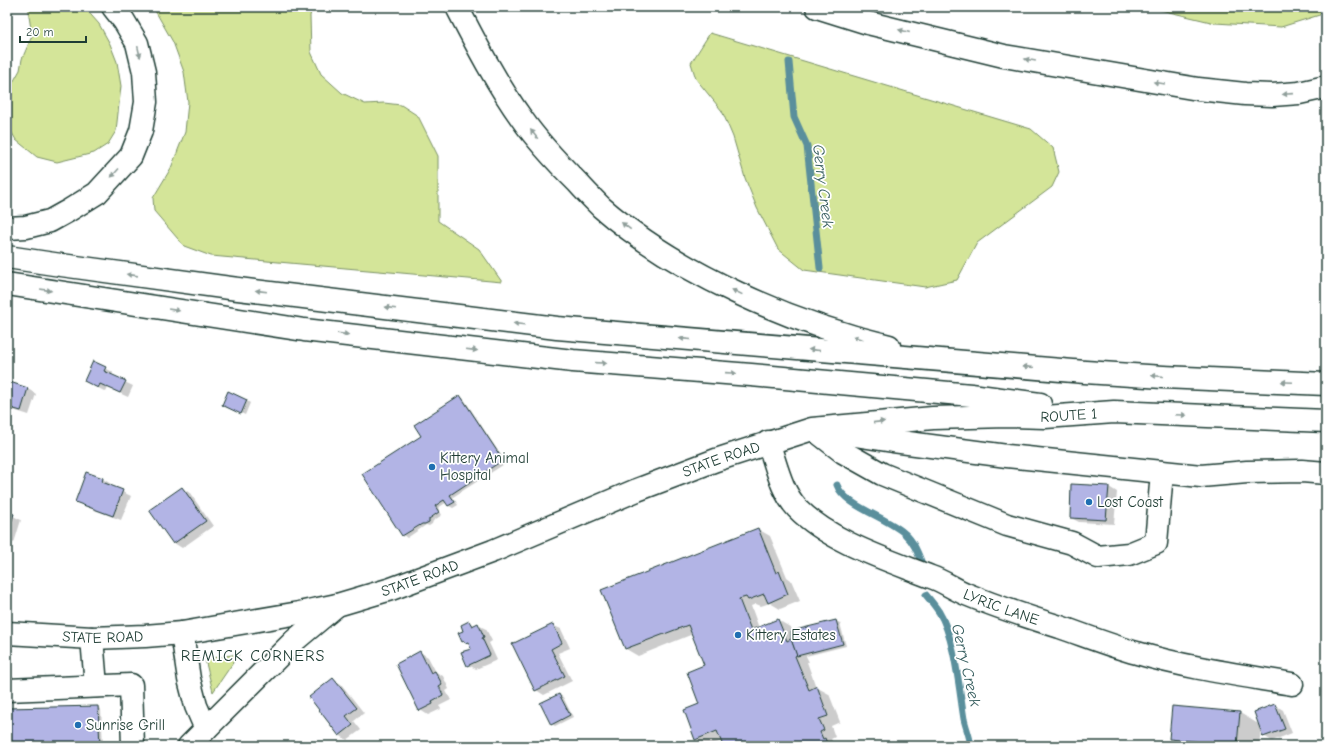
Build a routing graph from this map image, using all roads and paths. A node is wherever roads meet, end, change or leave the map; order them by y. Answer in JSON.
{"nodes":[{"id":1,"x":113,"y":7,"type":"edge"},
{"id":2,"x":457,"y":7,"type":"edge"},
{"id":3,"x":817,"y":7,"type":"edge"},
{"id":4,"x":1326,"y":88,"type":"edge"},
{"id":5,"x":7,"y":228,"type":"edge"},
{"id":6,"x":7,"y":257,"type":"edge"},
{"id":7,"x":7,"y":284,"type":"edge"},
{"id":8,"x":965,"y":362,"type":"junction"},
{"id":9,"x":1326,"y":384,"type":"edge"},
{"id":10,"x":1114,"y":412,"type":"junction"},
{"id":11,"x":1326,"y":421,"type":"edge"},
{"id":12,"x":812,"y":429,"type":"junction"},
{"id":13,"x":768,"y":442,"type":"junction"},
{"id":14,"x":1162,"y":472,"type":"junction"},
{"id":15,"x":1326,"y":473,"type":"edge"},
{"id":16,"x":337,"y":605,"type":"junction"},
{"id":17,"x":7,"y":633,"type":"edge"},
{"id":18,"x":182,"y":633,"type":"junction"},
{"id":19,"x":92,"y":638,"type":"junction"},
{"id":20,"x":1292,"y":684,"type":"dead end"},
{"id":21,"x":96,"y":686,"type":"junction"},
{"id":22,"x":7,"y":690,"type":"edge"},
{"id":23,"x":206,"y":728,"type":"junction"},
{"id":24,"x":133,"y":746,"type":"edge"},
{"id":25,"x":189,"y":746,"type":"edge"}],
"edges":[{"from":1,"to":5,"type":"main road","one_way":true},
{"from":8,"to":2,"type":"main road","one_way":true},
{"from":4,"to":3,"type":"main road","one_way":true},
{"from":8,"to":6,"type":"main road","one_way":true},
{"from":7,"to":10,"type":"main road","one_way":true},
{"from":9,"to":8,"type":"main road","one_way":true},
{"from":10,"to":11,"type":"main road","name":"ROUTE 1","one_way":true},
{"from":12,"to":10,"type":"main road","name":"ROUTE 1","one_way":true},
{"from":12,"to":13,"type":"main road","name":"STATE ROAD"},
{"from":12,"to":14,"type":"main road"},
{"from":12,"to":14,"type":"main road"},
{"from":13,"to":16,"type":"main road","name":"STATE ROAD"},
{"from":13,"to":20,"type":"main road","name":"LYRIC LANE"},
{"from":14,"to":15,"type":"main road"},
{"from":16,"to":18,"type":"main road","name":"STATE ROAD"},
{"from":16,"to":23,"type":"main road"},
{"from":17,"to":19,"type":"main road","name":"STATE ROAD"},
{"from":18,"to":19,"type":"main road","name":"STATE ROAD"},
{"from":18,"to":23,"type":"main road"},
{"from":19,"to":21,"type":"main road"},
{"from":21,"to":22,"type":"main road"},
{"from":21,"to":24,"type":"main road"},
{"from":23,"to":25,"type":"main road"}]}
